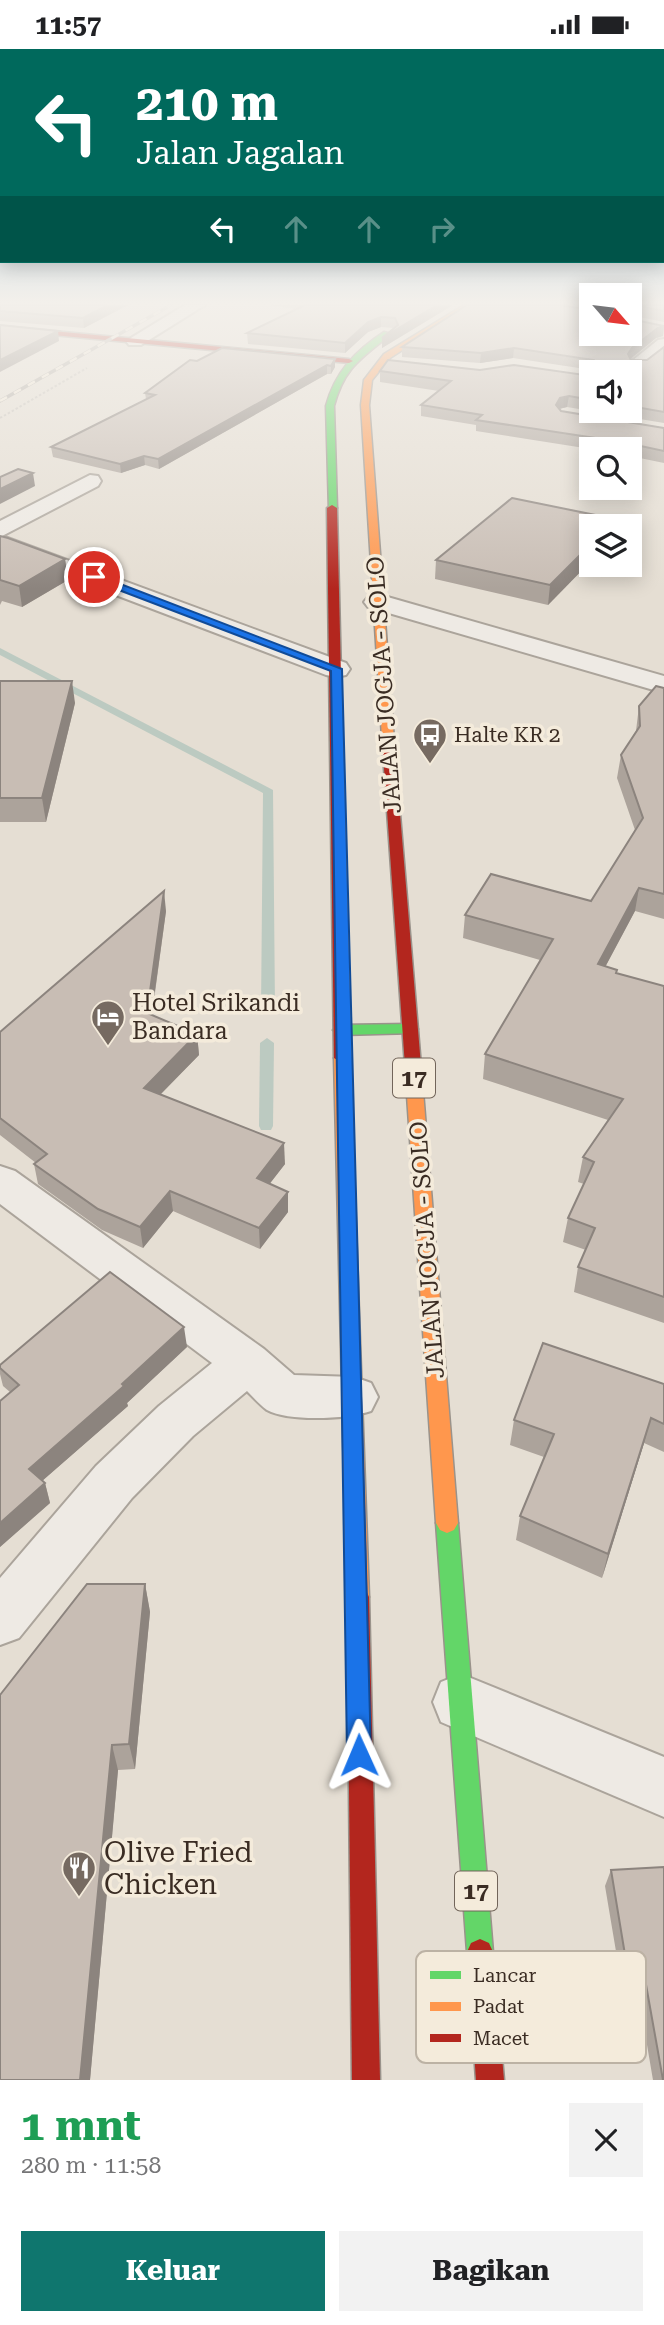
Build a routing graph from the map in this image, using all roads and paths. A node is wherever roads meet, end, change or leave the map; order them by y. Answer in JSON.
{"nodes":[{"id":1,"x":32,"y":400,"type":"edge"},
{"id":2,"x":331,"y":400,"type":"edge"},
{"id":3,"x":366,"y":400,"type":"edge"},
{"id":4,"x":0,"y":418,"type":"edge"},
{"id":5,"x":90,"y":481,"type":"dead end"},
{"id":6,"x":0,"y":530,"type":"edge"},
{"id":7,"x":0,"y":543,"type":"edge"},
{"id":8,"x":377,"y":602,"type":"junction"},
{"id":9,"x":336,"y":669,"type":"junction"},
{"id":10,"x":662,"y":682,"type":"edge"},
{"id":11,"x":410,"y":1029,"type":"junction"},
{"id":12,"x":341,"y":1030,"type":"junction"},
{"id":13,"x":0,"y":1182,"type":"edge"},
{"id":14,"x":247,"y":1363,"type":"junction"},
{"id":15,"x":354,"y":1397,"type":"junction"},
{"id":16,"x":0,"y":1619,"type":"edge"},
{"id":17,"x":461,"y":1702,"type":"junction"},
{"id":18,"x":664,"y":1787,"type":"edge"},
{"id":19,"x":480,"y":1951,"type":"edge"},
{"id":20,"x":366,"y":2080,"type":"edge"}],
"edges":[{"from":1,"to":4,"type":"path"},
{"from":2,"to":9,"type":"main road","name":"JALAN JOGJA - SOLO"},
{"from":3,"to":8,"type":"main road","name":"JALAN JOGJA - SOLO","number":"17"},
{"from":5,"to":6,"type":"street"},
{"from":7,"to":9,"type":"street"},
{"from":8,"to":10,"type":"street"},
{"from":8,"to":11,"type":"main road","name":"JALAN JOGJA - SOLO","number":"17"},
{"from":9,"to":12,"type":"main road","name":"JALAN JOGJA - SOLO"},
{"from":11,"to":12,"type":"main road"},
{"from":11,"to":17,"type":"main road","name":"JALAN JOGJA - SOLO","number":"17"},
{"from":12,"to":15,"type":"main road","name":"JALAN JOGJA - SOLO"},
{"from":13,"to":14,"type":"street"},
{"from":14,"to":15,"type":"street"},
{"from":14,"to":16,"type":"street"},
{"from":15,"to":20,"type":"main road","name":"JALAN JOGJA - SOLO"},
{"from":17,"to":18,"type":"street"},
{"from":17,"to":19,"type":"main road","name":"JALAN JOGJA - SOLO","number":"17"}]}
